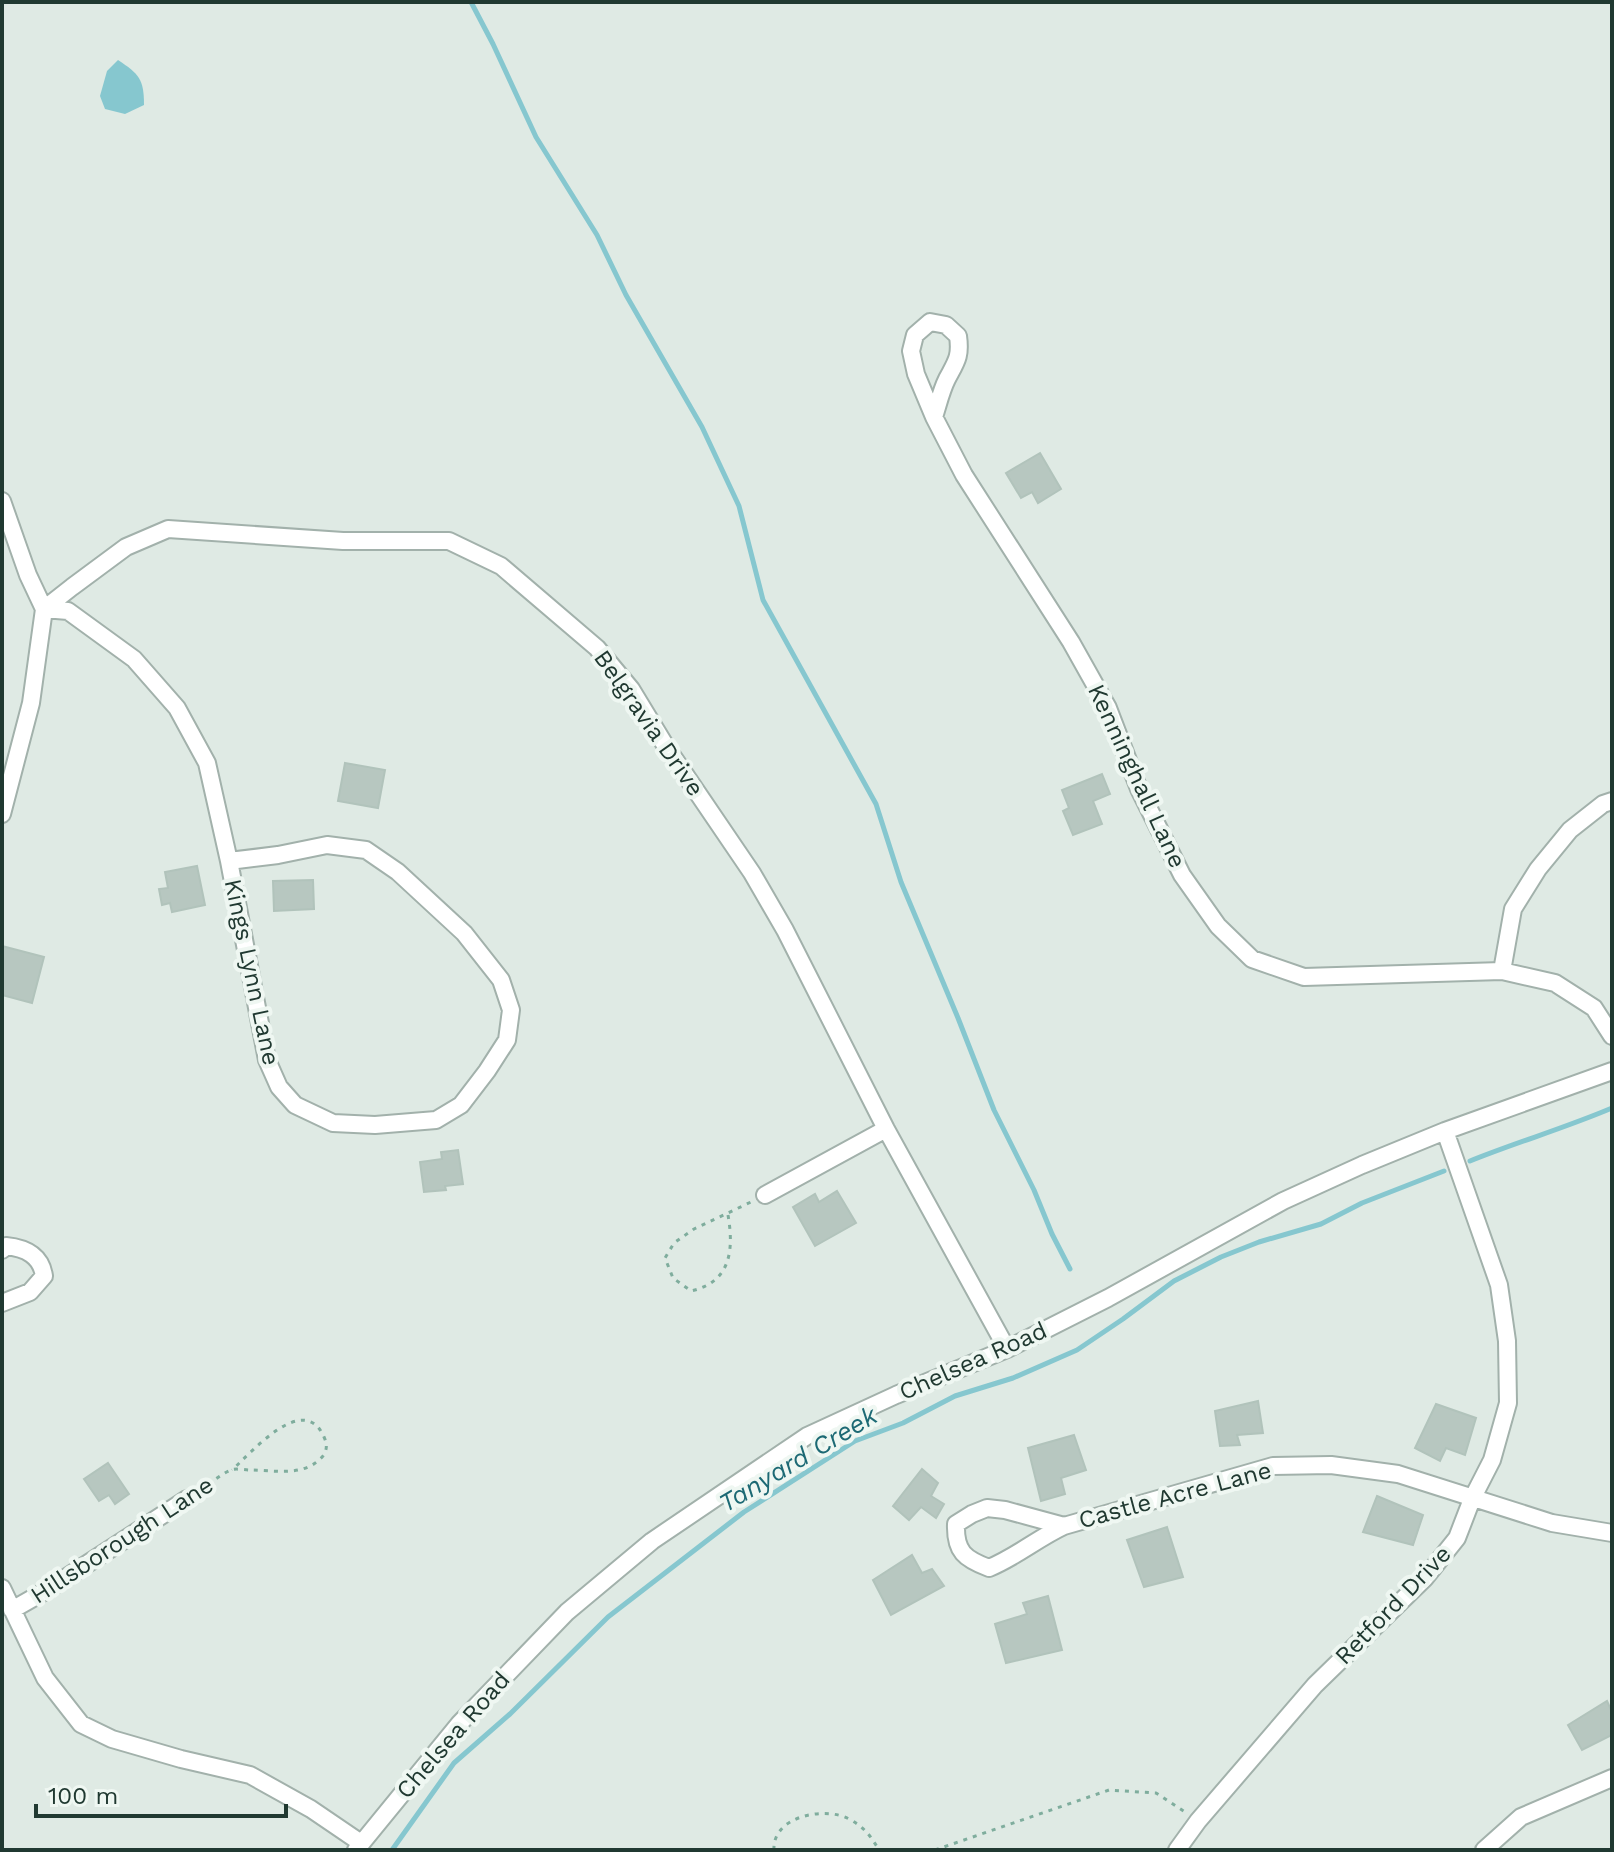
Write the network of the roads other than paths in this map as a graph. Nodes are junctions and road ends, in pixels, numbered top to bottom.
1 (934, 417) junction
2 (2, 501) edge
3 (44, 609) junction
4 (1612, 801) edge
5 (2, 814) edge
6 (229, 861) junction
7 (1502, 971) junction
8 (1612, 1036) edge
9 (1612, 1071) edge
10 (886, 1129) junction
11 (1445, 1131) junction
12 (765, 1195) road end
13 (2, 1250) edge
14 (2, 1303) edge
15 (1007, 1349) junction
16 (187, 1499) road end
17 (1472, 1499) junction
18 (1064, 1526) junction
19 (1612, 1533) edge
20 (2, 1588) edge
21 (12, 1610) junction
22 (1612, 1778) edge
23 (358, 1846) edge
24 (1177, 1850) edge
25 (1484, 1850) edge

1 - 1 street, Kenninghall Lane
1 - 7 street, Kenninghall Lane
2 - 3 street
3 - 5 street
3 - 6 street, Kings Lynn Lane
3 - 10 street, Belgravia Drive
4 - 7 street
6 - 6 street, Kings Lynn Lane
7 - 8 street, Kenninghall Lane
9 - 11 street, Chelsea Road
10 - 12 street
10 - 15 street, Belgravia Drive
11 - 15 street, Chelsea Road
11 - 17 street, Retford Drive
13 - 14 street
15 - 23 street, Chelsea Road
16 - 21 street, Hillsborough Lane
17 - 18 street, Castle Acre Lane
17 - 19 street, Castle Acre Lane
17 - 24 street, Retford Drive
18 - 18 street, Castle Acre Lane
20 - 21 street
21 - 23 street
22 - 25 street

